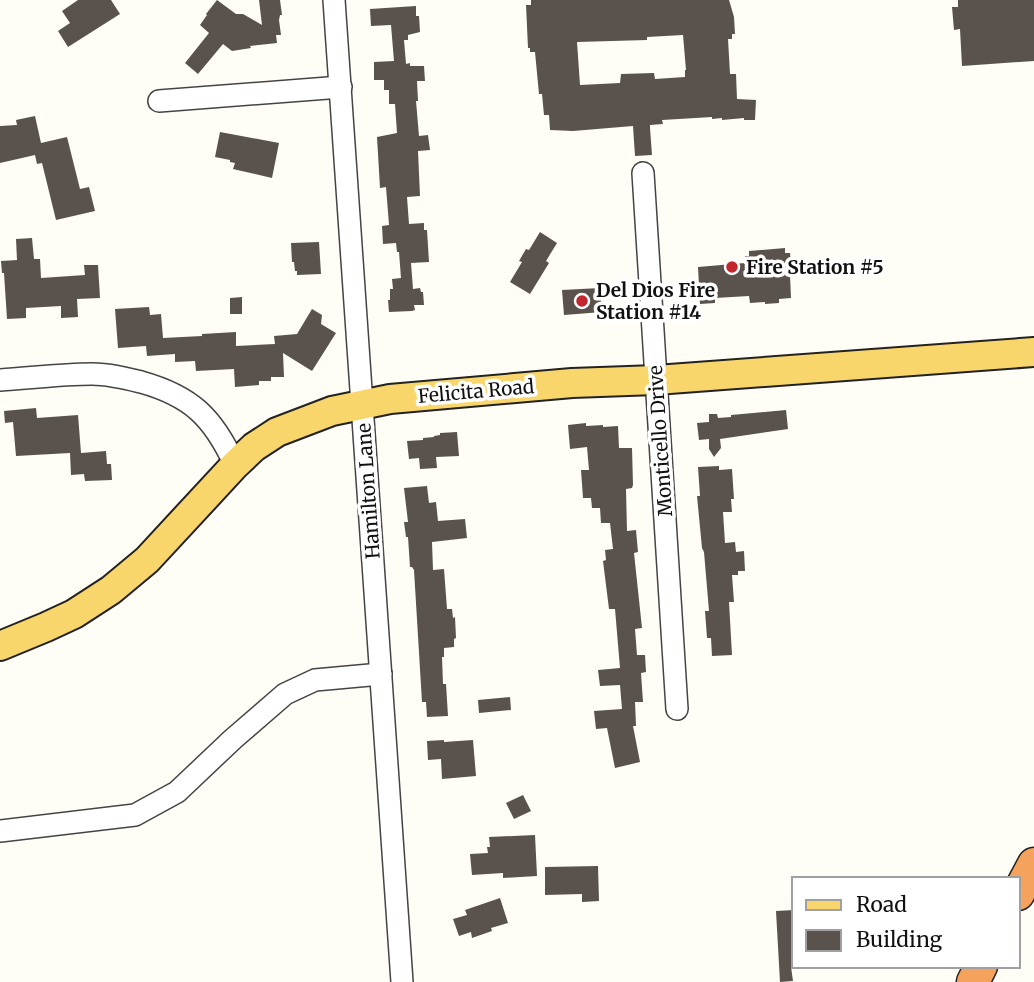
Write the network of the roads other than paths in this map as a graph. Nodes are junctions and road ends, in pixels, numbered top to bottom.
1 (334, 0) edge
2 (341, 87) junction
3 (159, 101) dead end
4 (643, 173) dead end
5 (1034, 352) edge
6 (0, 380) edge
7 (656, 380) junction
8 (362, 404) junction
9 (235, 465) junction
10 (0, 646) edge
11 (380, 674) junction
12 (677, 709) dead end
13 (0, 831) edge
14 (1034, 864) edge
15 (1020, 890) edge
16 (402, 982) edge

1 - 2 street, Hamilton Lane
2 - 3 street
2 - 8 street, Hamilton Lane
4 - 7 street, Monticello Drive
5 - 7 main road, Felicita Road
6 - 9 street
7 - 8 main road, Felicita Road
7 - 12 street, Monticello Drive
8 - 9 main road, Felicita Road
8 - 11 street, Hamilton Lane
9 - 10 main road, Felicita Road
11 - 13 street
11 - 16 street, Hamilton Lane
14 - 15 highway

